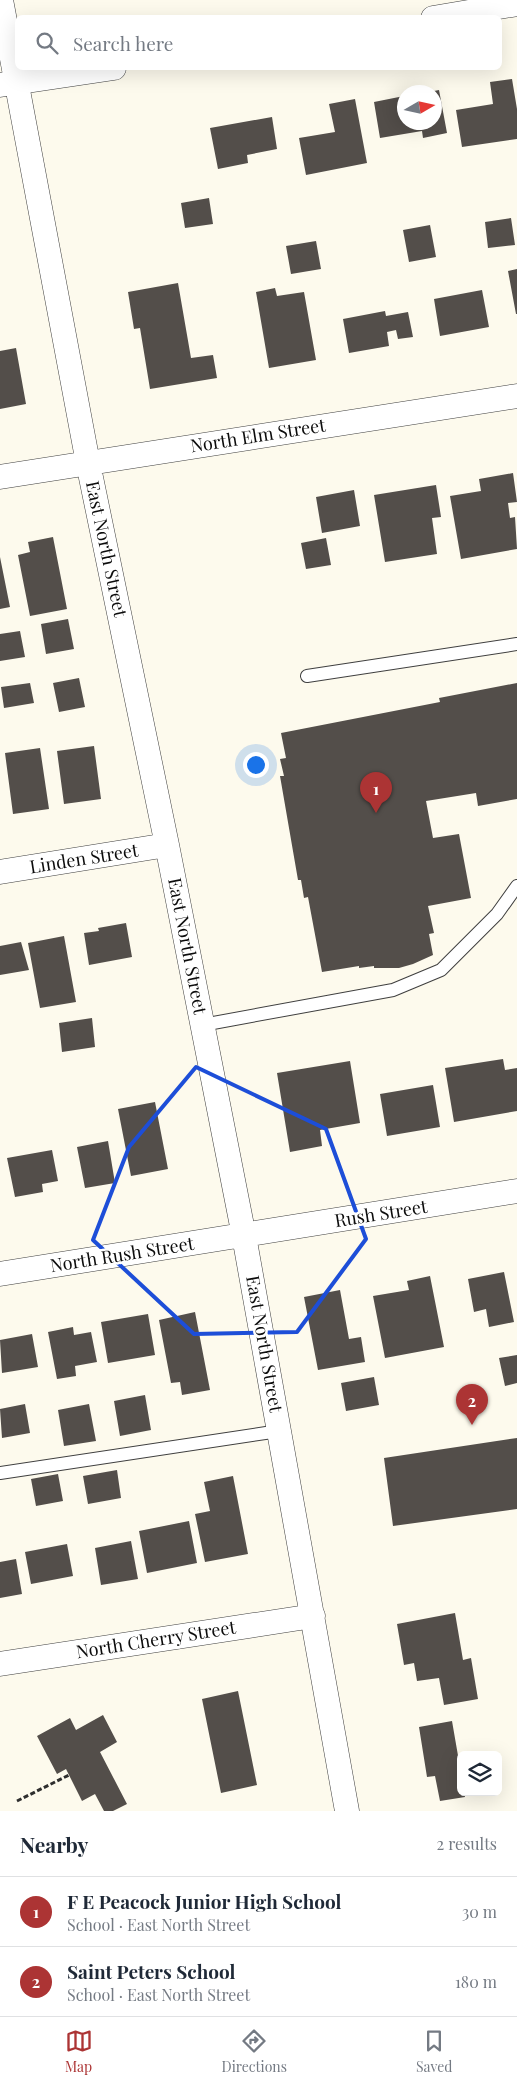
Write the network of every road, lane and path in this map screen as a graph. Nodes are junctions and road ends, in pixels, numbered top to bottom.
1 (1, 0) edge
2 (517, 4) edge
3 (451, 15) edge
4 (101, 70) edge
5 (8, 84) edge
6 (517, 396) edge
7 (88, 463) junction
8 (0, 477) edge
9 (517, 644) edge
10 (307, 676) dead end
11 (168, 845) junction
12 (0, 872) edge
13 (517, 886) edge
14 (202, 1025) junction
15 (517, 1192) edge
16 (244, 1236) junction
17 (0, 1274) edge
18 (279, 1431) junction
19 (0, 1472) edge
20 (312, 1616) junction
21 (0, 1664) edge
22 (69, 1775) dead end
23 (17, 1801) dead end
24 (347, 1811) edge

1 - 5 street, East North Street
2 - 3 street
4 - 5 street
5 - 7 street, East North Street
6 - 7 street, North Elm Street
7 - 8 street, North Elm Street
7 - 11 street, East North Street
9 - 10 lane
11 - 12 street, Linden Street
11 - 14 street, East North Street
13 - 14 lane
14 - 16 street, East North Street
15 - 16 street, Rush Street
16 - 17 street, North Rush Street
16 - 18 street, East North Street
18 - 19 lane
18 - 20 street, East North Street
20 - 21 street, North Cherry Street
20 - 24 street, East North Street
22 - 23 path

